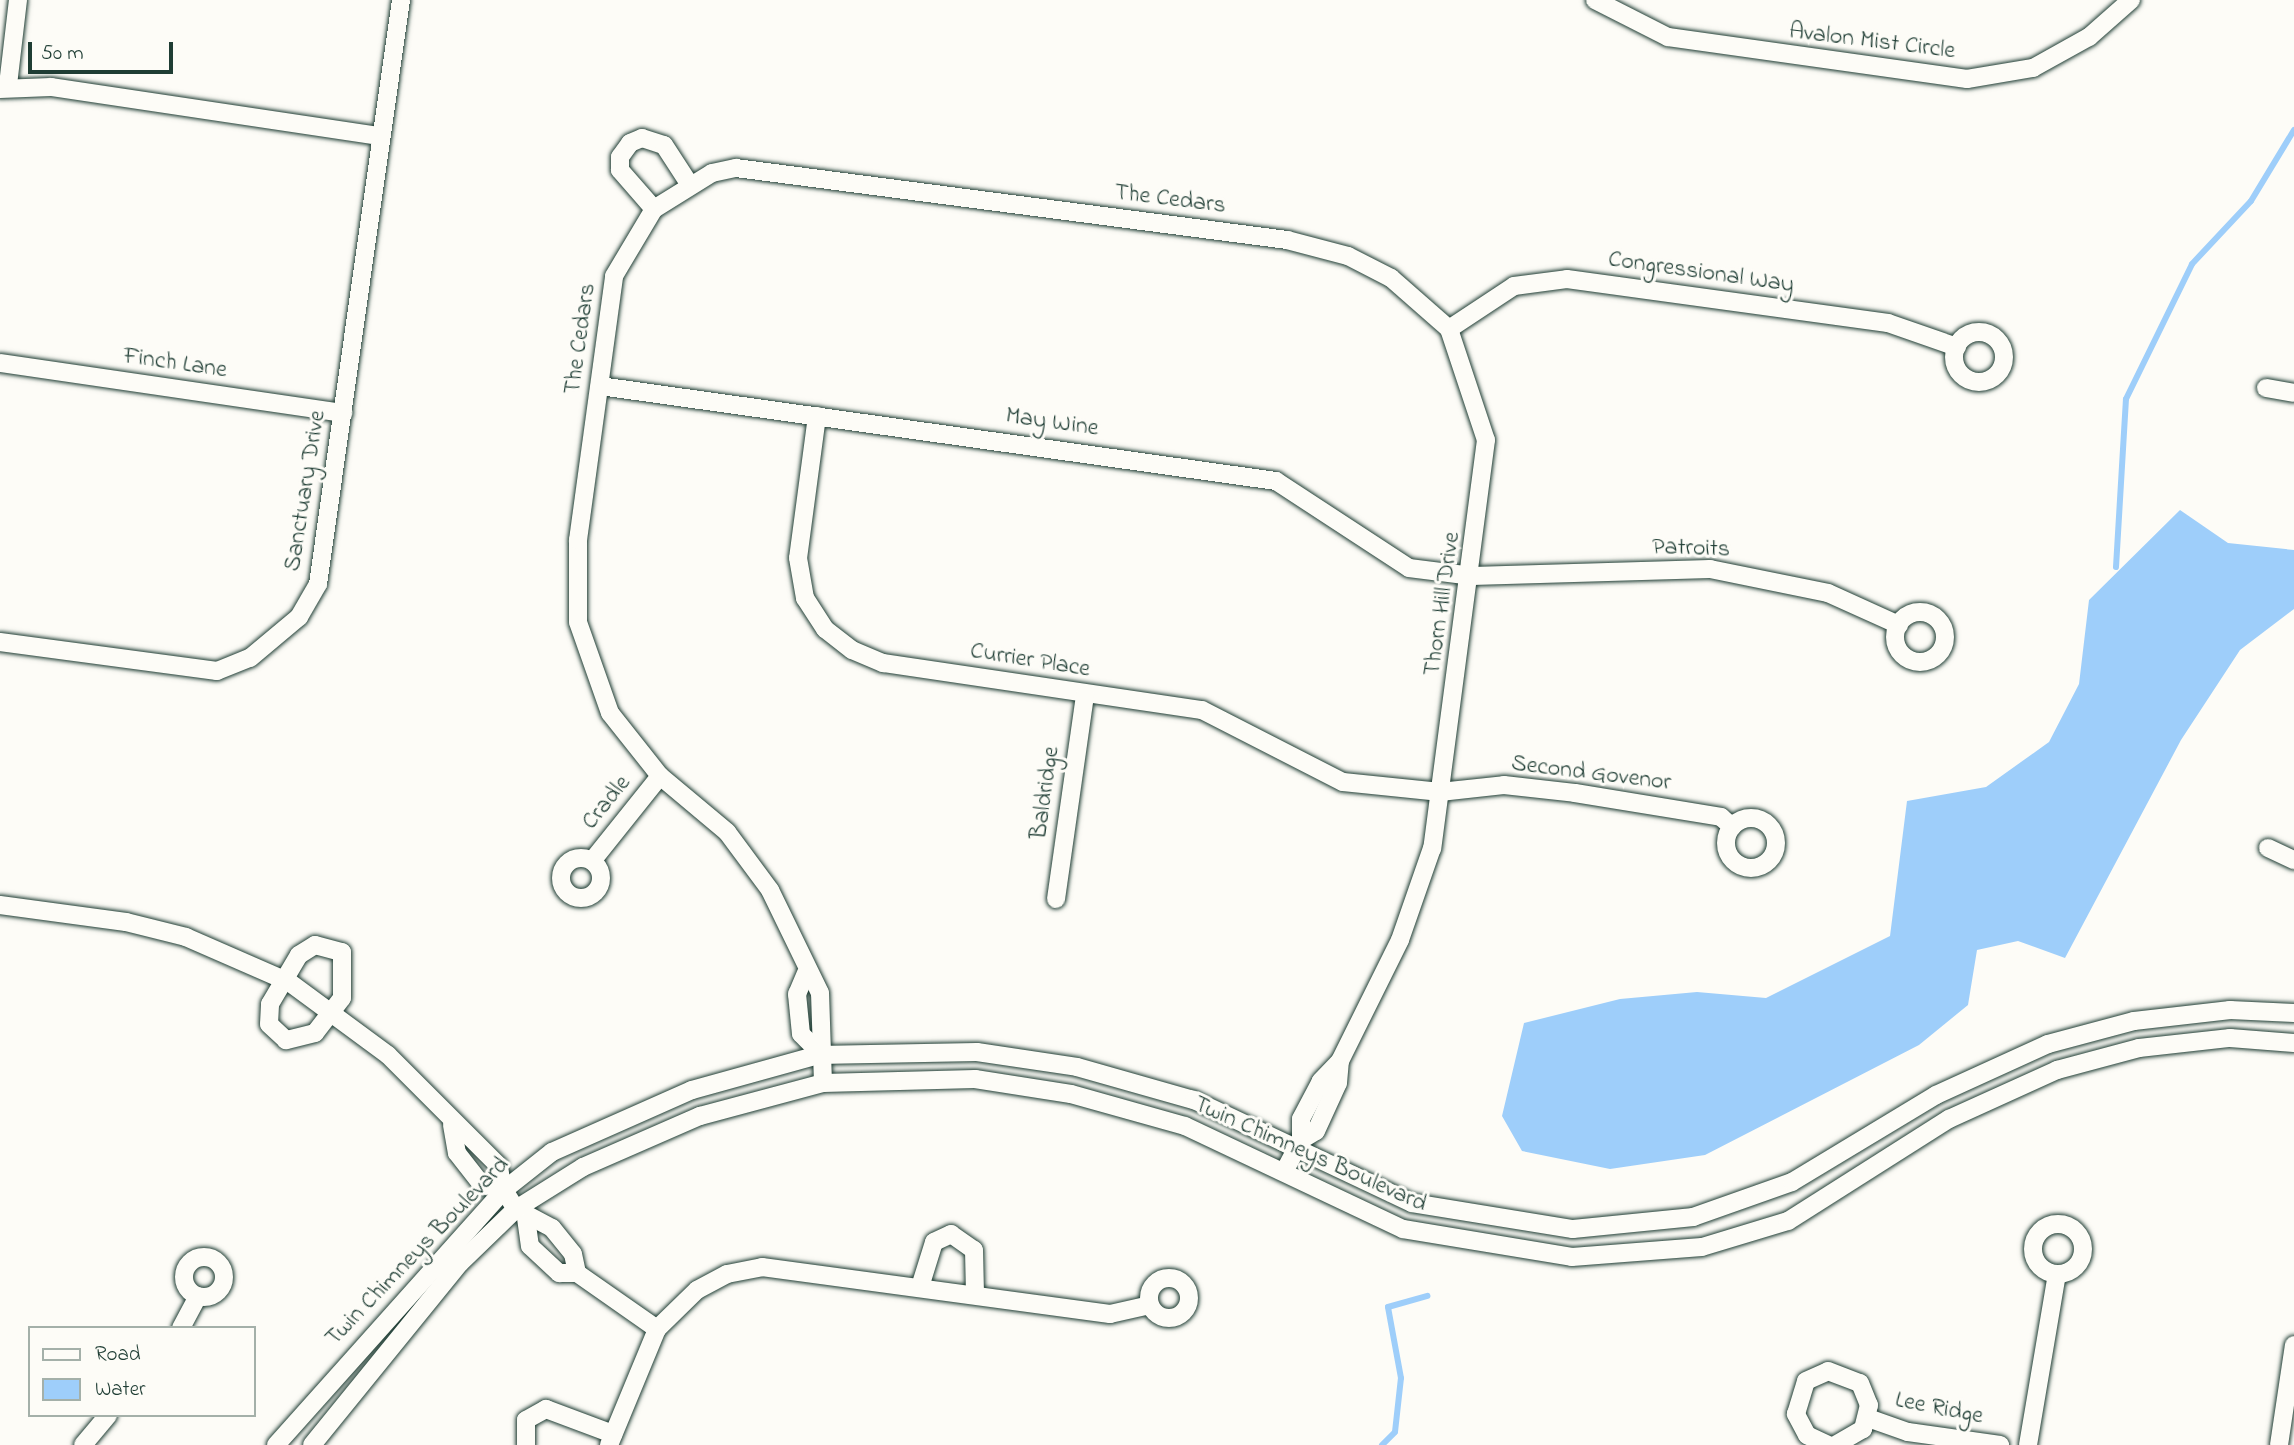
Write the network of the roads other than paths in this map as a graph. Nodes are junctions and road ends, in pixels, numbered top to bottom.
1 (18, 0) edge
2 (401, 0) edge
3 (1595, 0) edge
4 (2131, 0) edge
5 (4, 87) edge
6 (379, 136) junction
7 (690, 185) junction
8 (654, 209) junction
9 (1449, 329) junction
10 (1956, 347) dead end
11 (0, 363) edge
12 (600, 386) junction
13 (2266, 388) dead end
14 (2294, 393) edge
15 (343, 413) junction
16 (817, 416) junction
17 (1472, 576) junction
18 (1899, 625) dead end
19 (0, 642) edge
20 (1085, 695) junction
21 (660, 776) junction
22 (1440, 792) junction
23 (1732, 827) dead end
24 (2268, 848) dead end
25 (2294, 860) edge
26 (592, 861) dead end
27 (1056, 899) dead end
28 (0, 905) edge
29 (285, 980) junction
30 (333, 1011) junction
31 (2294, 1013) edge
32 (2294, 1043) edge
33 (818, 1053) junction
34 (823, 1083) junction
35 (452, 1125) junction
36 (1300, 1142) junction
37 (1286, 1168) junction
38 (503, 1188) junction
39 (521, 1214) junction
40 (577, 1273) junction
41 (2057, 1275) dead end
42 (920, 1287) junction
43 (975, 1295) junction
44 (198, 1296) dead end
45 (1150, 1305) dead end
46 (182, 1326) edge
47 (657, 1329) junction
48 (2294, 1345) edge
49 (106, 1417) edge
50 (1868, 1418) junction
51 (611, 1439) edge
52 (83, 1445) edge
53 (276, 1445) edge
54 (312, 1445) edge
55 (527, 1445) edge
56 (1828, 1445) edge
57 (1835, 1445) edge
58 (2000, 1445) edge
59 (2028, 1445) edge
60 (2279, 1445) edge

1 - 5 street
2 - 6 street, Sanctuary Drive
3 - 4 street, Avalon Mist Circle
5 - 6 street
6 - 15 street, Sanctuary Drive
7 - 8 street, The Cedars
7 - 8 street
7 - 9 street, The Cedars
8 - 12 street, The Cedars
9 - 10 street, Congressional Way
9 - 17 street, Thorn Hill Drive
11 - 15 street, Finch Lane
12 - 16 street, May Wine
12 - 21 street, The Cedars
13 - 14 street
15 - 19 street, Sanctuary Drive
16 - 17 street, May Wine
16 - 20 street, Currier Place
17 - 18 street, Patroits
17 - 22 street, Thorn Hill Drive
20 - 22 street, Currier Place
20 - 27 street, Baldridge
21 - 26 street, Cradle
21 - 33 street, The Cedars
22 - 23 street, Second Govenor
22 - 36 street, Thorn Hill Drive
24 - 25 street
28 - 29 street
29 - 30 street
29 - 30 street
29 - 30 street
30 - 35 street
31 - 36 street, Twin Chimneys Boulevard
32 - 37 street, Twin Chimneys Boulevard
33 - 34 street, The Cedars
33 - 36 street, Twin Chimneys Boulevard
33 - 38 street, Twin Chimneys Boulevard
34 - 37 street, Twin Chimneys Boulevard
34 - 39 street, Twin Chimneys Boulevard
35 - 38 street
35 - 38 street
36 - 37 street, Thorn Hill Drive
38 - 39 street
38 - 53 street, Twin Chimneys Boulevard
39 - 40 street
39 - 40 street
39 - 54 street, Twin Chimneys Boulevard
40 - 47 street
41 - 59 street
42 - 43 street
42 - 43 street
42 - 47 street
43 - 45 street
44 - 46 street
47 - 51 street
48 - 60 street
49 - 52 street
50 - 56 street, Lee Ridge
50 - 57 street, Lee Ridge
50 - 58 street, Lee Ridge
51 - 55 street

